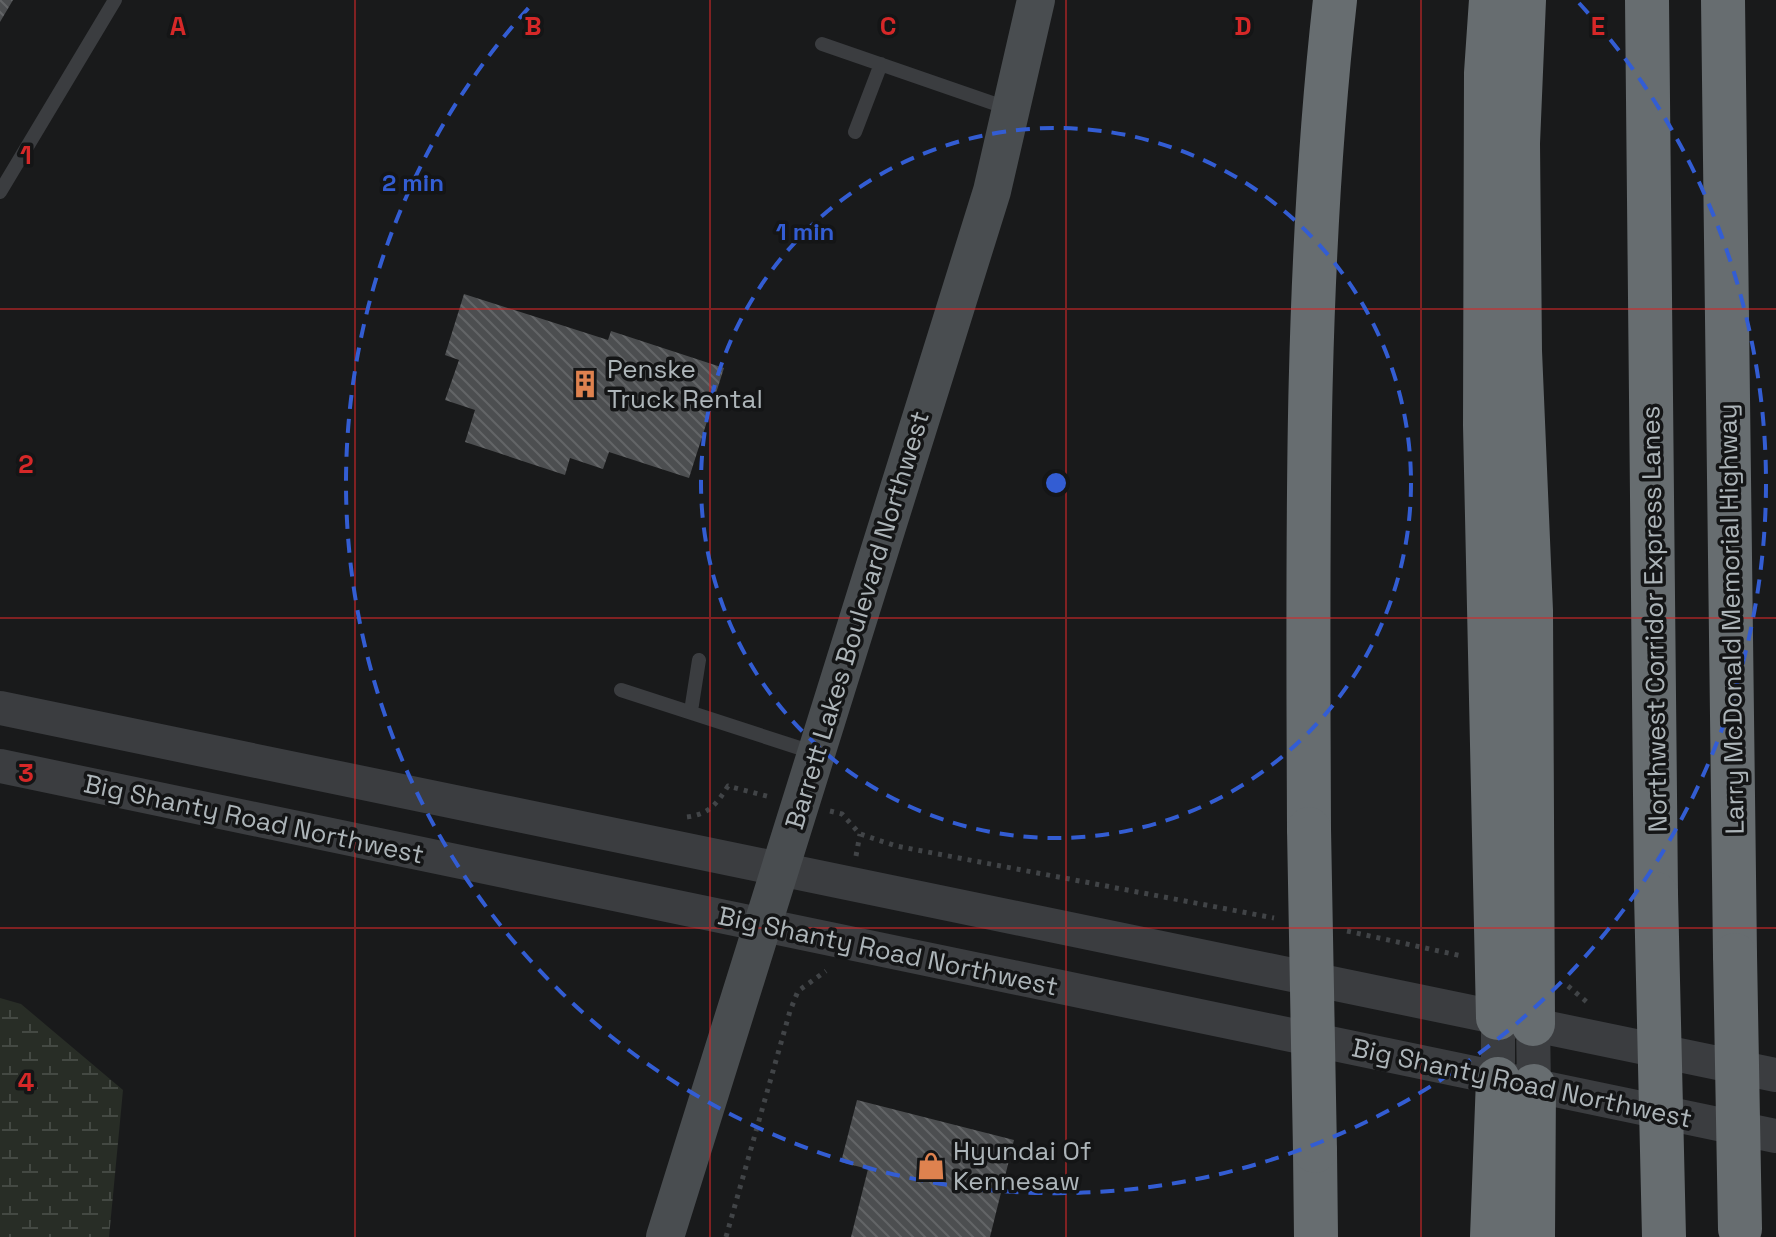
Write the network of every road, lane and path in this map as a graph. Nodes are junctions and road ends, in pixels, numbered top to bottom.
1 (115, 0) edge
2 (1036, 0) edge
3 (1335, 0) edge
4 (1491, 0) edge
5 (1524, 0) edge
6 (1647, 0) edge
7 (1723, 0) edge
8 (822, 44) dead end
9 (881, 64) junction
10 (1011, 109) junction
11 (855, 132) dead end
12 (0, 192) edge
13 (699, 660) dead end
14 (621, 690) dead end
15 (0, 708) edge
16 (691, 711) junction
17 (815, 753) junction
18 (0, 766) edge
19 (779, 868) junction
20 (761, 924) junction
21 (833, 968) dead end
22 (1515, 1021) junction
23 (1776, 1075) edge
24 (1516, 1082) junction
25 (1776, 1136) edge
26 (1740, 1233) edge
27 (665, 1237) edge
28 (726, 1237) edge
29 (1316, 1237) edge
30 (1492, 1237) edge
31 (1533, 1237) edge
32 (1664, 1237) edge

1 - 12 lane
2 - 10 main road, Barrett Lakes Boulevard Northwest
3 - 29 highway, bridge
4 - 22 highway
5 - 22 highway
6 - 32 highway, Northwest Corridor Express Lanes, bridge
7 - 26 highway, Larry McDonald Memorial Highway, bridge
8 - 9 lane
9 - 10 lane
9 - 11 lane
10 - 17 main road, Barrett Lakes Boulevard Northwest
13 - 16 lane
14 - 16 lane
15 - 19 street
16 - 17 lane
17 - 19 main road, Barrett Lakes Boulevard Northwest
18 - 20 street, Big Shanty Road Northwest
19 - 20 main road, Barrett Lakes Boulevard Northwest
19 - 22 street
20 - 24 street, Big Shanty Road Northwest
20 - 27 main road, Barrett Lakes Boulevard Northwest
21 - 28 path
22 - 23 street
22 - 24 street
24 - 25 street, Big Shanty Road Northwest
24 - 30 highway
24 - 31 highway

